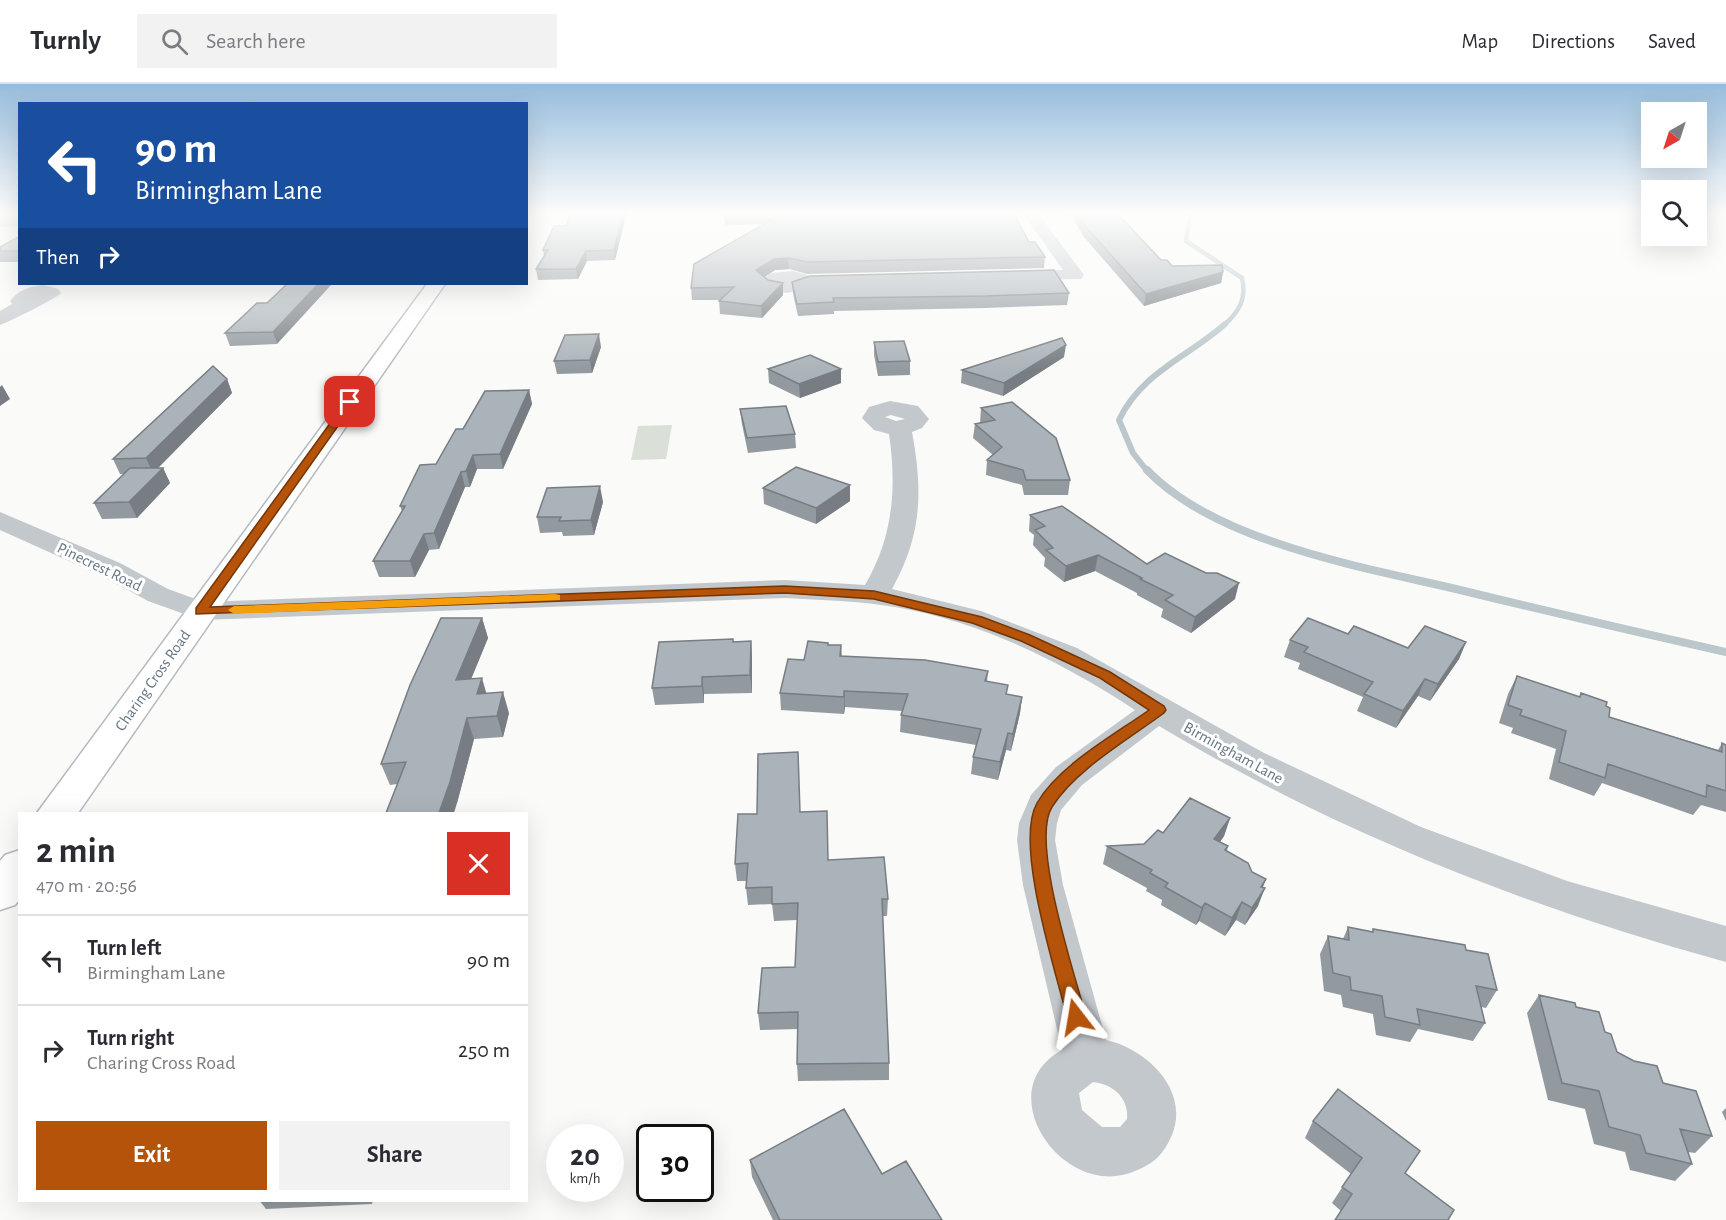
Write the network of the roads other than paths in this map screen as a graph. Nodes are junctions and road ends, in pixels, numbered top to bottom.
1 (1068, 265) edge
2 (994, 276) edge
3 (435, 285) edge
4 (23, 305) dead end
5 (0, 319) edge
6 (900, 428) dead end
7 (0, 519) edge
8 (874, 595) junction
9 (201, 611) junction
10 (1159, 710) junction
11 (58, 812) edge
12 (18, 869) edge
13 (0, 893) edge
14 (1726, 944) edge
15 (1088, 1060) dead end

1 - 2 street
3 - 9 main road, Charing Cross Road
4 - 5 street
6 - 8 street
7 - 9 street, Pinecrest Road
8 - 9 street, Birmingham Lane
8 - 10 street, Birmingham Lane
9 - 11 main road, Charing Cross Road
10 - 14 street, Birmingham Lane
10 - 15 street
12 - 13 main road

